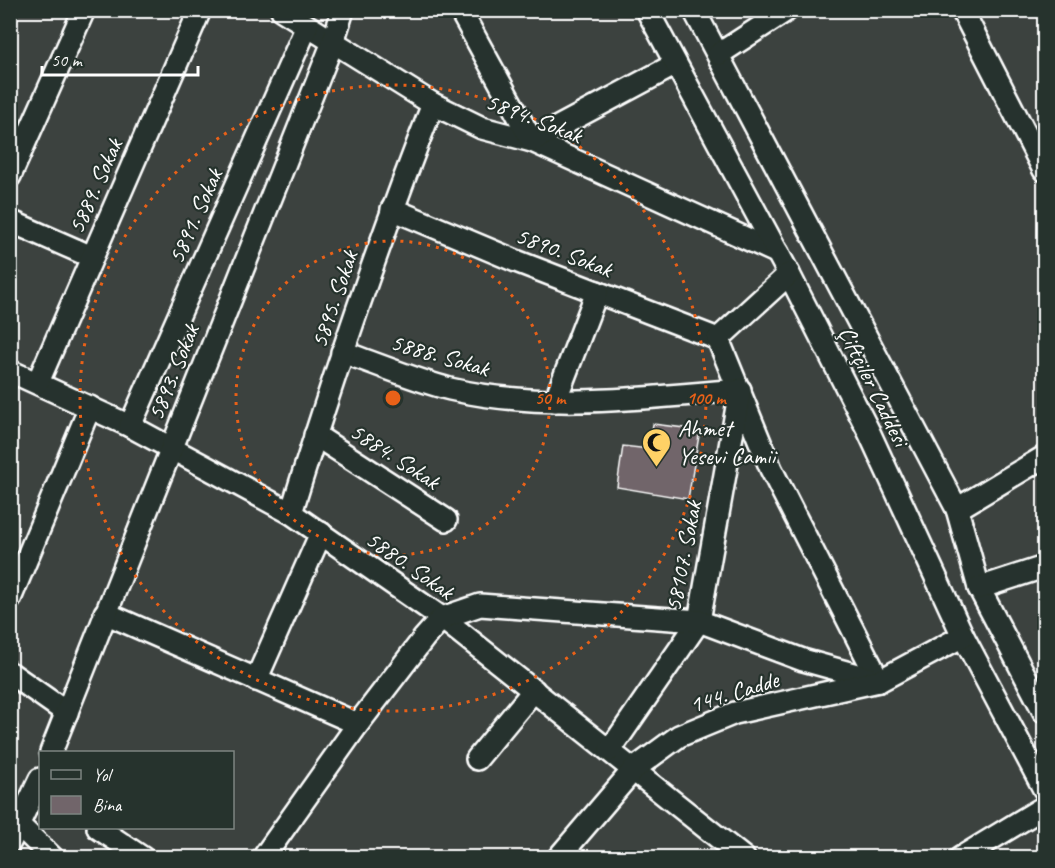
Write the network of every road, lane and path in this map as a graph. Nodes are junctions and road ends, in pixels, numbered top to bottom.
1 (84, 10) edge
2 (200, 10) edge
3 (282, 10) edge
4 (343, 10) edge
5 (460, 10) edge
6 (647, 10) edge
7 (694, 10) edge
8 (788, 10) edge
9 (962, 10) edge
10 (307, 26) junction
11 (333, 42) junction
12 (718, 54) junction
13 (674, 64) junction
14 (433, 104) junction
15 (532, 141) junction
16 (1044, 170) edge
17 (10, 176) edge
18 (392, 209) junction
19 (10, 221) edge
20 (778, 253) junction
21 (92, 257) junction
22 (789, 274) junction
23 (597, 292) junction
24 (718, 339) junction
25 (342, 352) junction
26 (10, 371) edge
27 (38, 382) junction
28 (740, 390) junction
29 (555, 401) junction
30 (90, 407) junction
31 (130, 426) junction
32 (315, 435) junction
33 (170, 449) junction
34 (1044, 457) edge
35 (957, 509) junction
36 (291, 513) junction
37 (446, 520) dead end
38 (321, 533) junction
39 (1044, 567) edge
40 (979, 588) junction
41 (10, 599) edge
42 (105, 613) junction
43 (442, 618) junction
44 (699, 621) junction
45 (963, 636) junction
46 (10, 673) edge
47 (256, 680) junction
48 (879, 681) junction
49 (534, 690) junction
50 (1044, 712) edge
51 (67, 713) junction
52 (358, 724) junction
53 (610, 750) junction
54 (52, 751) edge
55 (477, 759) dead end
56 (634, 769) junction
57 (39, 785) edge
58 (1044, 789) edge
59 (1044, 807) edge
60 (100, 829) edge
61 (13, 837) edge
62 (21, 858) edge
63 (53, 858) edge
64 (143, 858) edge
65 (263, 858) edge
66 (558, 858) edge
67 (744, 858) edge
68 (960, 858) edge

1 - 17 street
2 - 21 street, 5889. Sokak
3 - 10 street, 5894. Sokak
4 - 11 street, 5893. Sokak
5 - 15 street
6 - 13 street, Çiftçiler Caddesi
7 - 12 street, Çiftçiler Caddesi
8 - 12 street
9 - 16 street
10 - 11 street, 5894. Sokak
10 - 31 street, 5891. Sokak
11 - 14 street, 5894. Sokak
11 - 33 street, 5893. Sokak
12 - 35 street, Çiftçiler Caddesi
13 - 15 street
13 - 20 street, Çiftçiler Caddesi
14 - 15 street, 5894. Sokak
14 - 18 street, 5895. Sokak
15 - 20 street, 5894. Sokak
18 - 23 street, 5890. Sokak
18 - 25 street, 5895. Sokak
19 - 21 street
20 - 22 street, Çiftçiler Caddesi
21 - 27 street, 5889. Sokak
22 - 24 street
22 - 45 street, Çiftçiler Caddesi
23 - 24 street, 5890. Sokak
23 - 29 street
24 - 28 street
25 - 29 street, 5888. Sokak
25 - 32 street, 5895. Sokak
26 - 27 street, 5880. Sokak
27 - 30 street, 5880. Sokak
28 - 29 street, 5888. Sokak
28 - 44 street, 58107. Sokak
28 - 48 street
30 - 31 street, 5880. Sokak
30 - 41 street
31 - 33 street, 5880. Sokak
32 - 36 street, 5895. Sokak
32 - 37 street, 5884. Sokak
33 - 36 street, 5880. Sokak
33 - 42 street, 5893. Sokak
34 - 35 street
35 - 40 street, Çiftçiler Caddesi
36 - 38 street, 5880. Sokak
38 - 43 street, 5880. Sokak
38 - 47 street
39 - 40 street
40 - 50 street, Çiftçiler Caddesi
42 - 47 street
42 - 51 street, 5893. Sokak
43 - 44 street
43 - 49 street, 5880. Sokak
43 - 52 street
44 - 48 street
44 - 53 street, 58107. Sokak
45 - 48 street, 144. Cadde
45 - 58 street, Çiftçiler Caddesi
46 - 51 street
47 - 52 street
48 - 56 street, 144. Cadde
49 - 53 street, 5880. Sokak
49 - 55 street
51 - 54 street, 5893. Sokak
52 - 65 street
53 - 56 street, 5880. Sokak
56 - 66 street, 144. Cadde
56 - 67 street, 5880. Sokak
57 - 61 street
59 - 68 street
60 - 64 street
61 - 62 street
61 - 63 street

